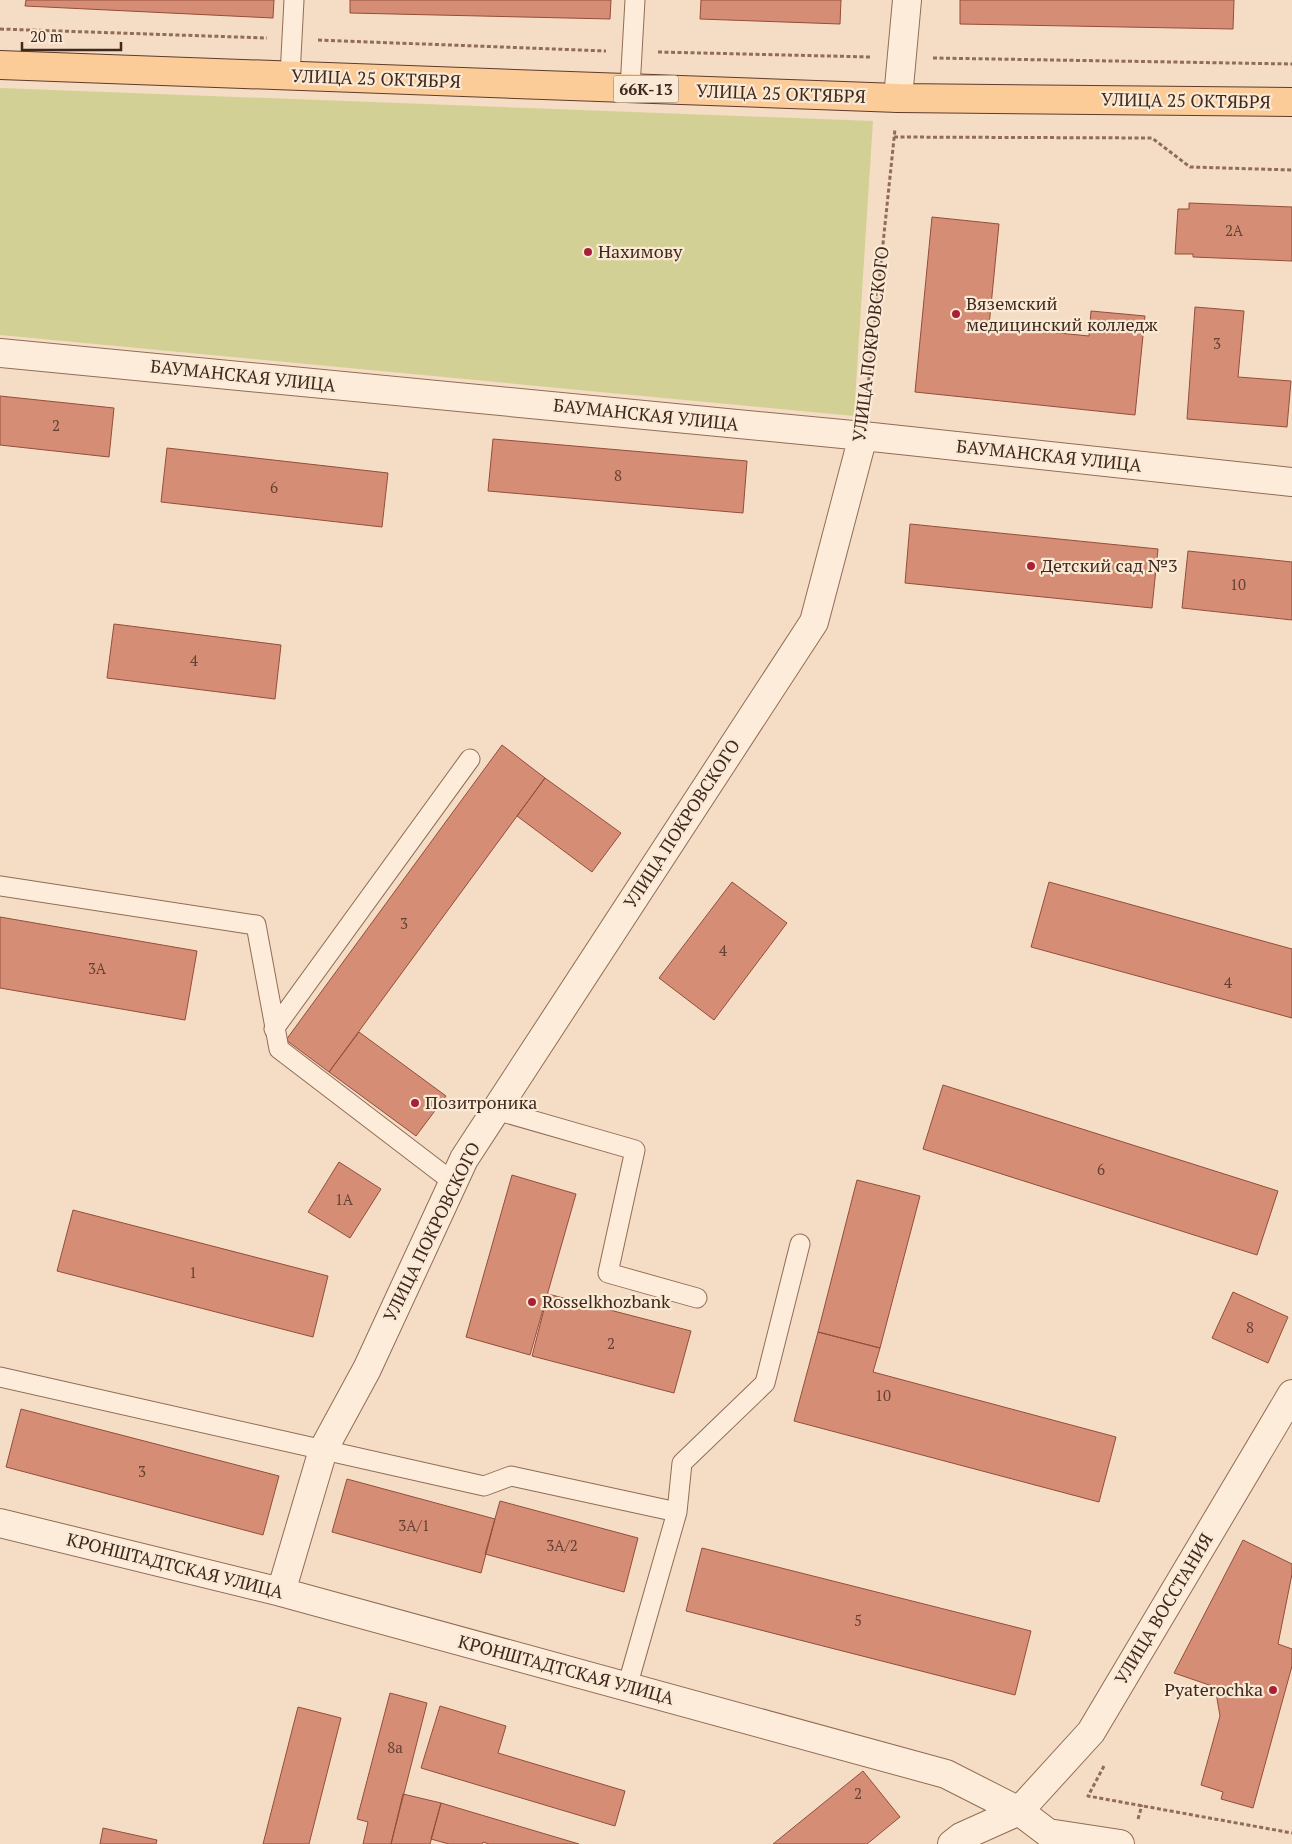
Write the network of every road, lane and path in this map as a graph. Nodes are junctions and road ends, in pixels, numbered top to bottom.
1 (294, 0) edge
2 (635, 0) edge
3 (907, 0) edge
4 (0, 65) edge
5 (290, 76) junction
6 (630, 88) junction
7 (898, 98) junction
8 (1292, 102) edge
9 (894, 137) junction
10 (1292, 170) edge
11 (0, 353) edge
12 (863, 436) junction
13 (1292, 482) edge
14 (470, 759) dead end
15 (0, 886) edge
16 (274, 1029) junction
17 (496, 1110) junction
18 (453, 1182) junction
19 (800, 1244) dead end
20 (697, 1298) dead end
21 (0, 1377) edge
22 (1292, 1394) edge
23 (323, 1450) junction
24 (677, 1512) junction
25 (0, 1523) edge
26 (281, 1592) junction
27 (627, 1686) junction
28 (1088, 1796) dead end
29 (1018, 1811) junction
30 (1292, 1833) edge
31 (952, 1844) edge
32 (1120, 1844) edge

1 - 5 lane
2 - 6 lane
3 - 7 street
4 - 5 main road, УЛИЦА 25 ОКТЯБРЯ / 66К-13
5 - 6 main road, УЛИЦА 25 ОКТЯБРЯ / 66К-13
6 - 7 main road, УЛИЦА 25 ОКТЯБРЯ / 66К-13
7 - 8 main road, УЛИЦА 25 ОКТЯБРЯ / 66К-13
7 - 9 path, УЛИЦА ПОКРОВСКОГО
9 - 10 path
9 - 12 path, УЛИЦА ПОКРОВСКОГО
11 - 12 street, БАУМАНСКАЯ УЛИЦА
12 - 13 street, БАУМАНСКАЯ УЛИЦА
12 - 17 street, УЛИЦА ПОКРОВСКОГО
14 - 16 lane
15 - 16 lane
16 - 18 lane
17 - 18 street, УЛИЦА ПОКРОВСКОГО
17 - 20 lane
18 - 23 street, УЛИЦА ПОКРОВСКОГО
19 - 24 lane
21 - 23 lane
22 - 29 street, УЛИЦА ВОССТАНИЯ
23 - 24 lane
23 - 26 street, УЛИЦА ПОКРОВСКОГО
24 - 27 lane
25 - 26 street, КРОНШТАДТСКАЯ УЛИЦА
26 - 27 street, КРОНШТАДТСКАЯ УЛИЦА
27 - 29 street, КРОНШТАДТСКАЯ УЛИЦА
28 - 30 path
29 - 31 street
29 - 32 street, КРОНШТАДТСКАЯ УЛИЦА

